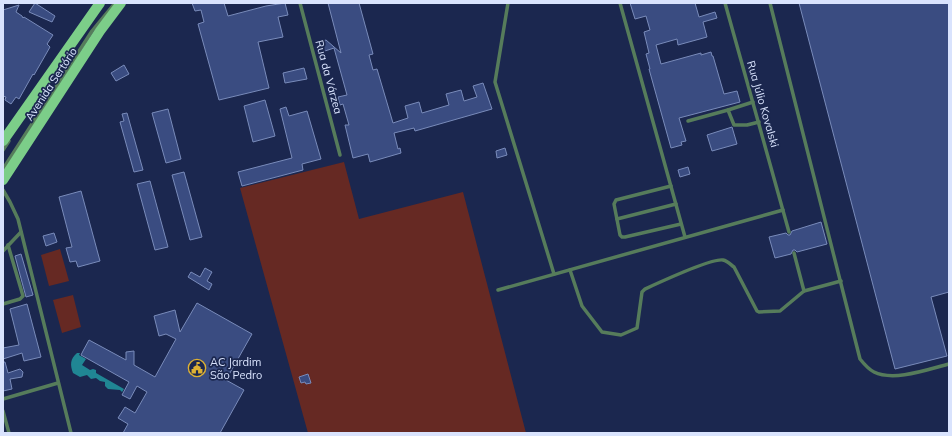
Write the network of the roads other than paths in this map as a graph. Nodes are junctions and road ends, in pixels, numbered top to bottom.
1 (100, 3) edge
2 (106, 3) edge
3 (115, 3) edge
4 (121, 3) edge
5 (300, 3) edge
6 (508, 3) edge
7 (620, 3) edge
8 (725, 3) edge
9 (770, 3) edge
10 (753, 102) junction
11 (728, 110) junction
12 (688, 121) dead end
13 (758, 122) junction
14 (4, 143) edge
15 (3, 150) edge
16 (340, 155) dead end
17 (3, 169) edge
18 (3, 180) edge
19 (671, 186) junction
20 (3, 190) edge
21 (6, 195) junction
22 (3, 200) edge
23 (676, 204) junction
24 (783, 210) junction
25 (617, 219) junction
26 (681, 224) junction
27 (21, 232) junction
28 (789, 232) dead end
29 (685, 237) junction
30 (8, 245) junction
31 (3, 251) edge
32 (794, 253) dead end
33 (570, 270) junction
34 (554, 274) junction
35 (841, 281) junction
36 (498, 290) dead end
37 (804, 291) junction
38 (3, 304) edge
39 (949, 364) edge
40 (58, 383) junction
41 (3, 399) edge
42 (3, 411) edge
43 (9, 433) edge
44 (71, 433) edge

1 - 14 main road, Avenida Sertório
2 - 14 lane
3 - 17 lane
4 - 18 main road, Avenida Sertório
5 - 16 lane, Rua da Várzea
6 - 34 lane
7 - 19 lane
8 - 10 lane, Rua Júlio Kovalski
9 - 35 lane
10 - 11 lane
10 - 13 lane, Rua Júlio Kovalski
11 - 12 lane
11 - 13 lane
13 - 24 lane, Rua Júlio Kovalski
14 - 15 lane
19 - 23 lane
19 - 25 lane
20 - 21 lane
21 - 22 lane
21 - 27 lane
23 - 25 lane
23 - 26 lane
24 - 28 lane, Rua Júlio Kovalski
24 - 29 lane
25 - 26 lane
26 - 29 lane
27 - 30 lane
27 - 40 lane
29 - 33 lane
30 - 31 lane
30 - 38 lane
32 - 37 lane
33 - 34 lane
33 - 37 lane
34 - 36 lane
35 - 37 lane
35 - 39 lane
40 - 41 lane
40 - 44 lane
42 - 43 lane

